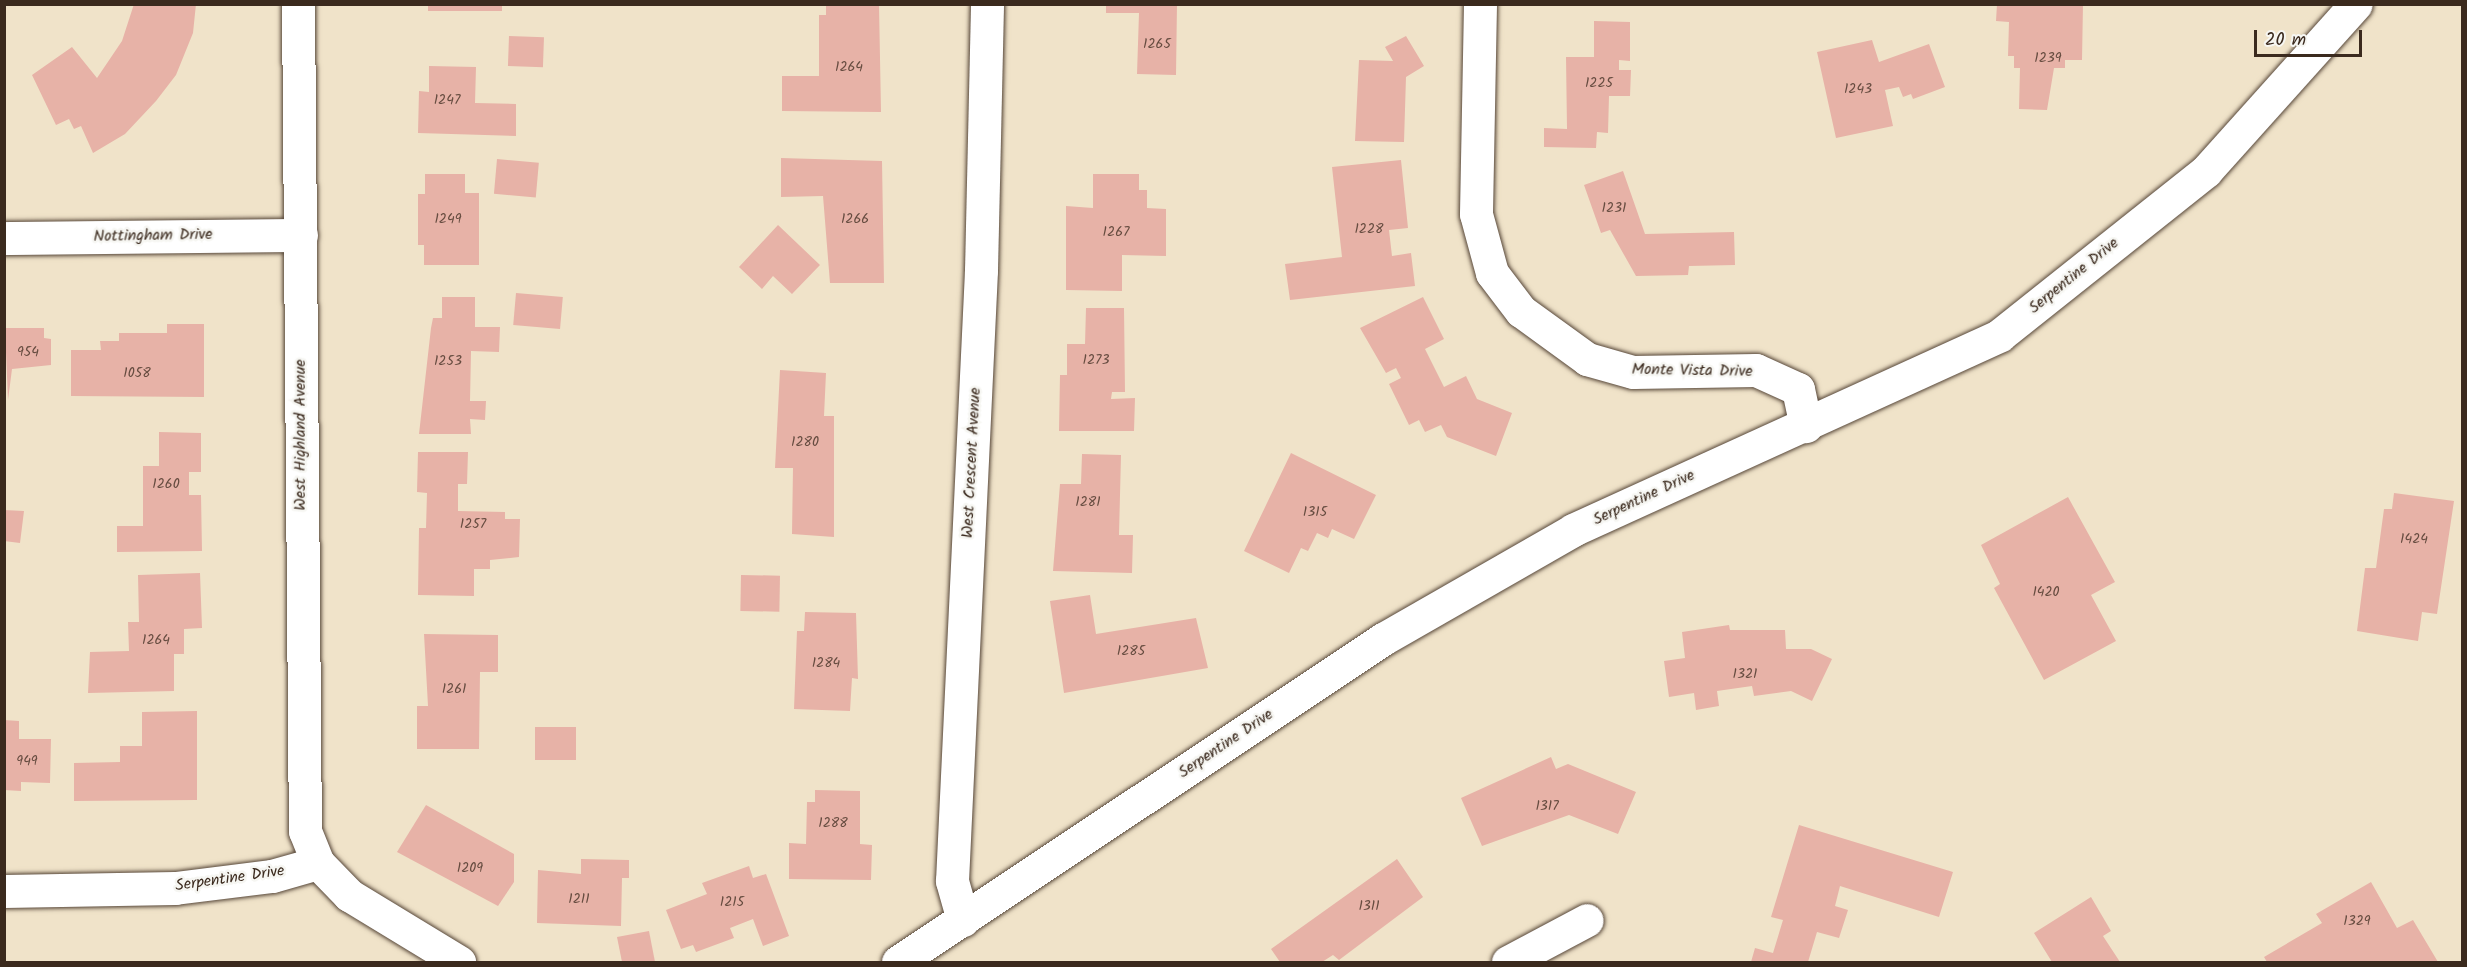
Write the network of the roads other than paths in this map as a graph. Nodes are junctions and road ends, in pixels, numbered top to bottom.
1 (298, 4) edge
2 (987, 4) edge
3 (1480, 4) edge
4 (2356, 4) edge
5 (301, 235) junction
6 (4, 238) edge
7 (1806, 426) junction
8 (318, 863) junction
9 (4, 891) edge
10 (963, 920) junction
11 (1587, 920) dead end
12 (459, 963) edge
13 (898, 963) edge
14 (1508, 963) edge

1 - 5 street, West Highland Avenue
2 - 10 street, West Crescent Avenue
3 - 7 street, Monte Vista Drive
4 - 7 street, Serpentine Drive
5 - 6 street, Nottingham Drive
5 - 8 street, West Highland Avenue
7 - 10 street, Serpentine Drive
8 - 9 street, Serpentine Drive
8 - 12 street
10 - 13 street, Serpentine Drive
11 - 14 street

